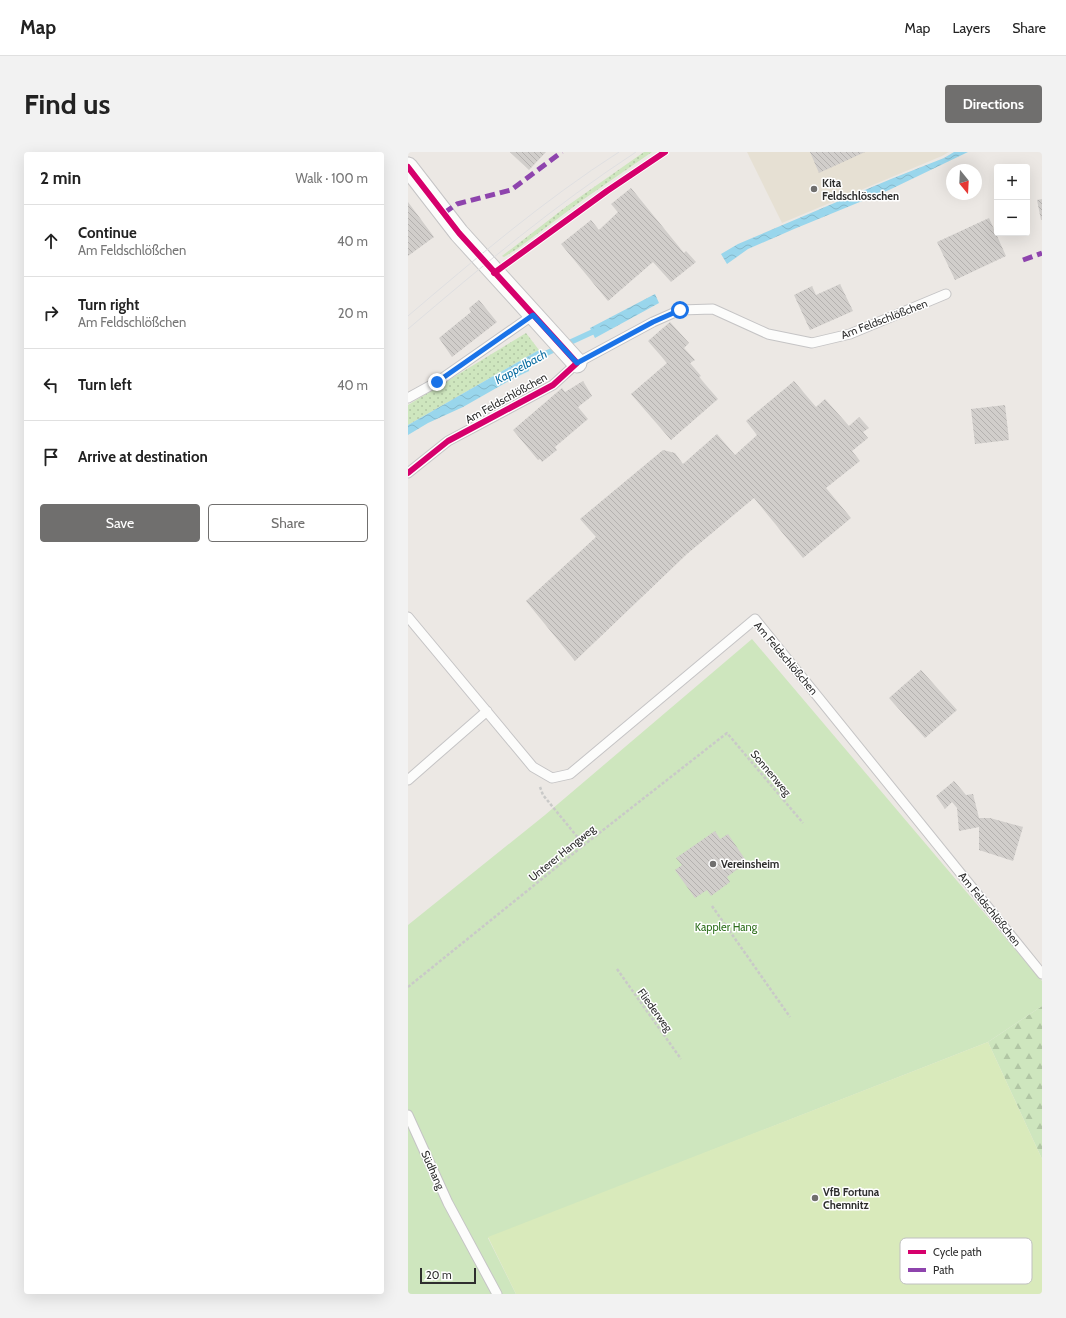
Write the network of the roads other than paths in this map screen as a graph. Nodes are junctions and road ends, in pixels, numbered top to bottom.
1 (408, 167) edge
2 (946, 294) dead end
3 (533, 315) junction
4 (577, 363) junction
5 (408, 398) edge
6 (408, 473) edge
7 (408, 617) edge
8 (486, 711) junction
9 (408, 780) edge
10 (1042, 974) edge
11 (408, 1115) edge
12 (497, 1294) edge

1 - 3 street
2 - 4 lane, Am Feldschlößchen
3 - 4 street
3 - 5 lane
4 - 6 lane, Am Feldschlößchen
7 - 8 lane, Am Feldschlößchen
8 - 9 lane
8 - 10 lane, Am Feldschlößchen
11 - 12 lane, Südhang

